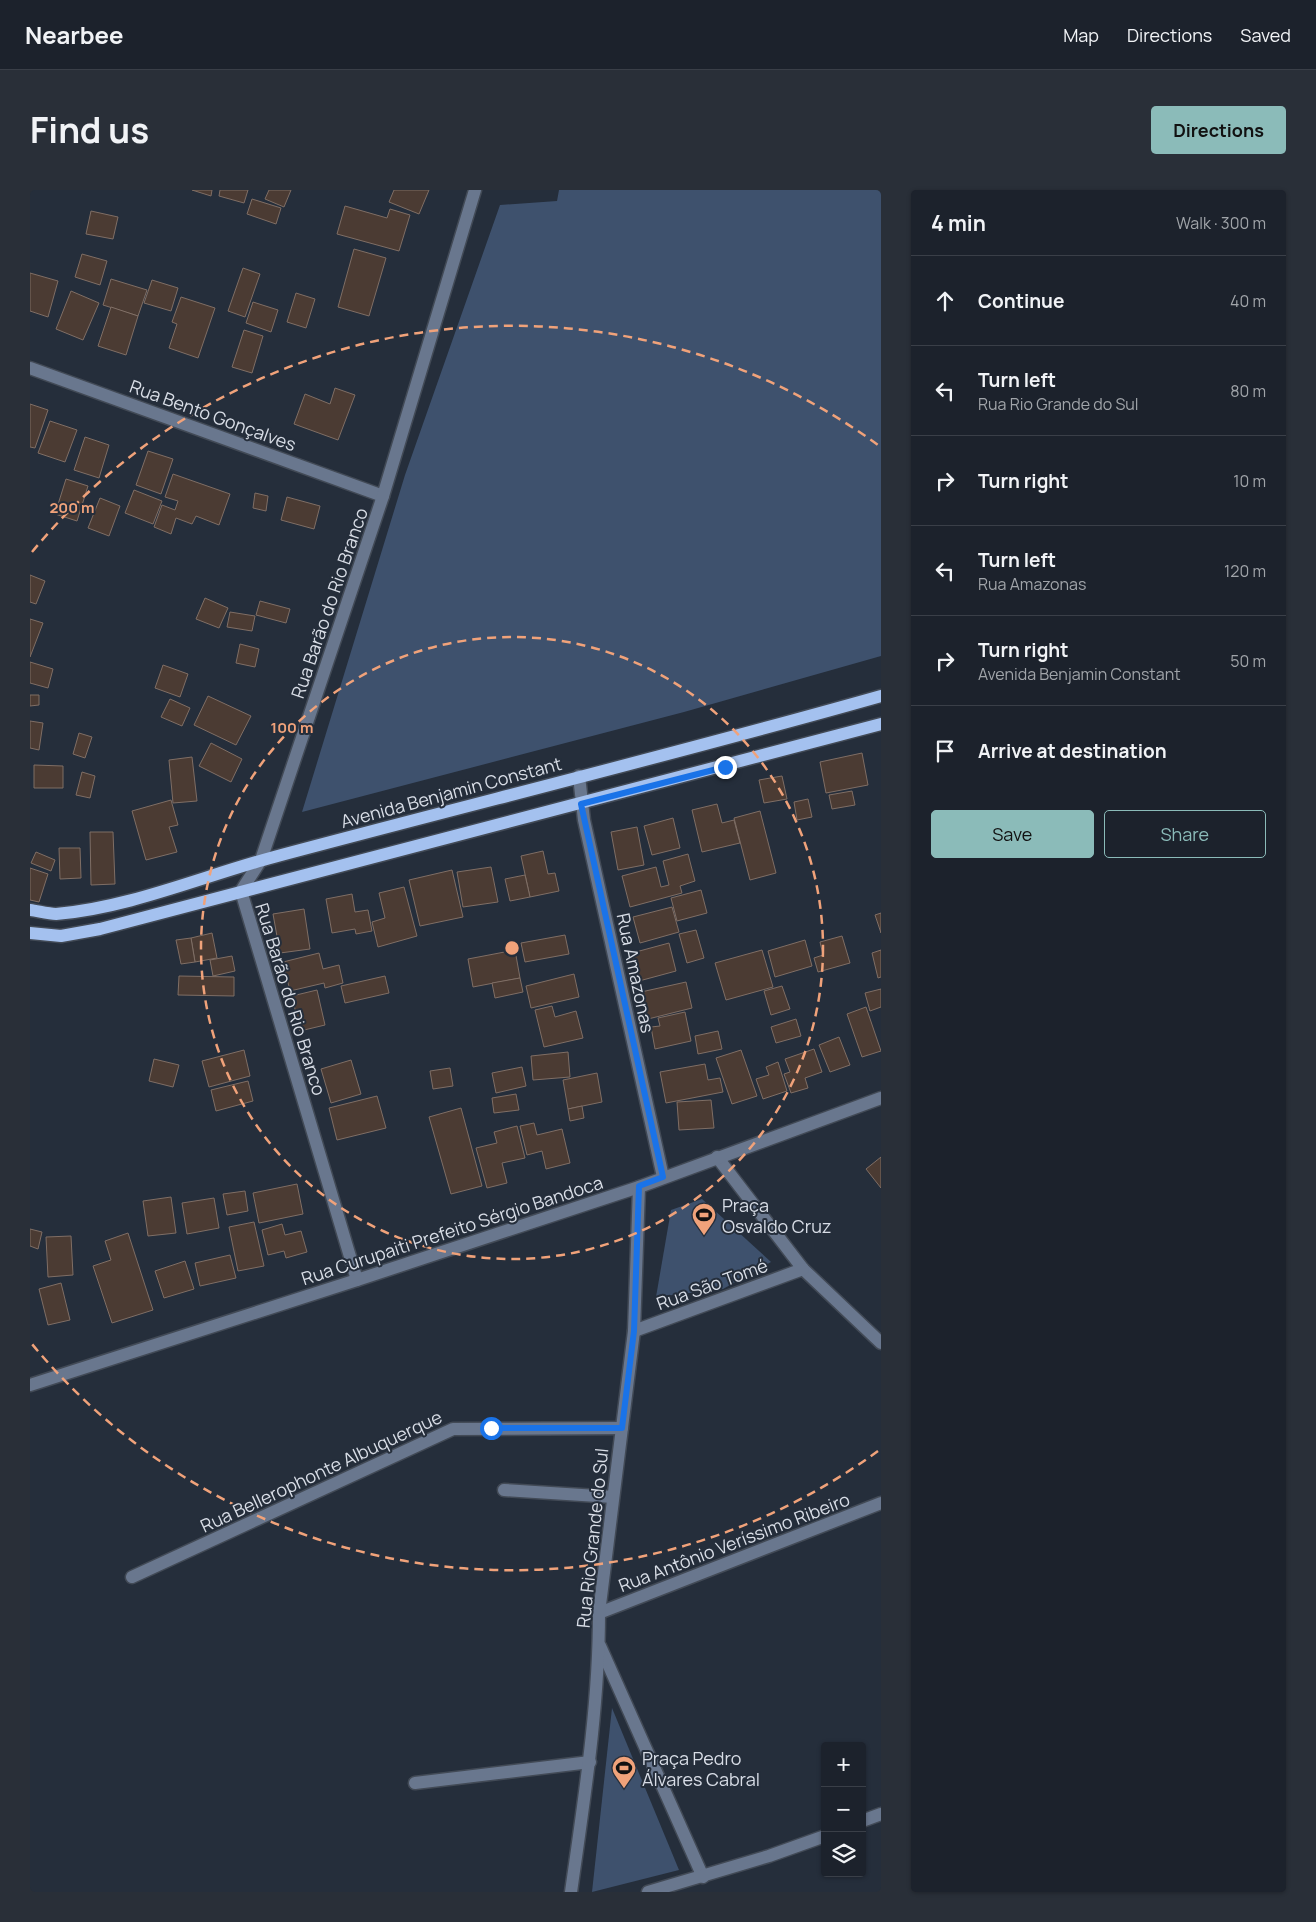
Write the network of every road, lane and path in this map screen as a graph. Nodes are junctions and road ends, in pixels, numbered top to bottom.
1 (475, 190) edge
2 (30, 368) edge
3 (384, 496) junction
4 (881, 696) edge
5 (881, 724) edge
6 (579, 776) junction
7 (581, 804) junction
8 (261, 860) junction
9 (241, 891) junction
10 (30, 910) edge
11 (30, 933) edge
12 (881, 1098) edge
13 (717, 1156) junction
14 (663, 1177) junction
15 (639, 1186) junction
16 (803, 1269) junction
17 (358, 1280) junction
18 (634, 1331) junction
19 (881, 1343) edge
20 (30, 1385) edge
21 (622, 1428) junction
22 (504, 1490) dead end
23 (613, 1497) junction
24 (881, 1503) edge
25 (132, 1577) dead end
26 (599, 1613) junction
27 (599, 1644) junction
28 (590, 1762) junction
29 (415, 1783) dead end
30 (881, 1814) edge
31 (866, 1820) edge
32 (821, 1837) edge
33 (703, 1877) junction
34 (571, 1892) edge
35 (648, 1892) edge

1 - 3 street, Rua Barão do Rio Branco
2 - 3 street, Rua Bento Gonçalves
3 - 8 street, Rua Barão do Rio Branco
4 - 6 main road, Avenida Benjamin Constant
5 - 7 main road
6 - 7 street, Rua Amazonas
6 - 8 main road, Avenida Benjamin Constant
7 - 9 main road
7 - 14 street, Rua Amazonas
8 - 9 street, Rua Barão do Rio Branco
8 - 10 main road, Avenida Benjamin Constant
9 - 11 main road
9 - 17 street, Rua Barão do Rio Branco
12 - 13 street, Rua Curupaiti Prefeito Sérgio Bandoca
13 - 14 street, Rua Curupaiti Prefeito Sérgio Bandoca
13 - 16 street
14 - 15 street, Rua Curupaiti Prefeito Sérgio Bandoca
15 - 17 street, Rua Curupaiti Prefeito Sérgio Bandoca
15 - 18 street, Rua Rio Grande do Sul
16 - 18 street, Rua São Tomé
16 - 19 street
17 - 20 street, Rua Curupaiti Prefeito Sérgio Bandoca
18 - 21 street, Rua Rio Grande do Sul
21 - 23 street, Rua Rio Grande do Sul
21 - 25 street, Rua Bellerophonte Albuquerque
22 - 23 street
23 - 26 street, Rua Rio Grande do Sul
24 - 26 street, Rua Antônio Veríssimo Ribeiro
26 - 27 street, Rua Rio Grande do Sul
27 - 28 street, Rua Rio Grande do Sul
27 - 33 street
28 - 29 street
28 - 34 street, Rua Rio Grande do Sul
30 - 31 street
32 - 33 street
33 - 35 street

